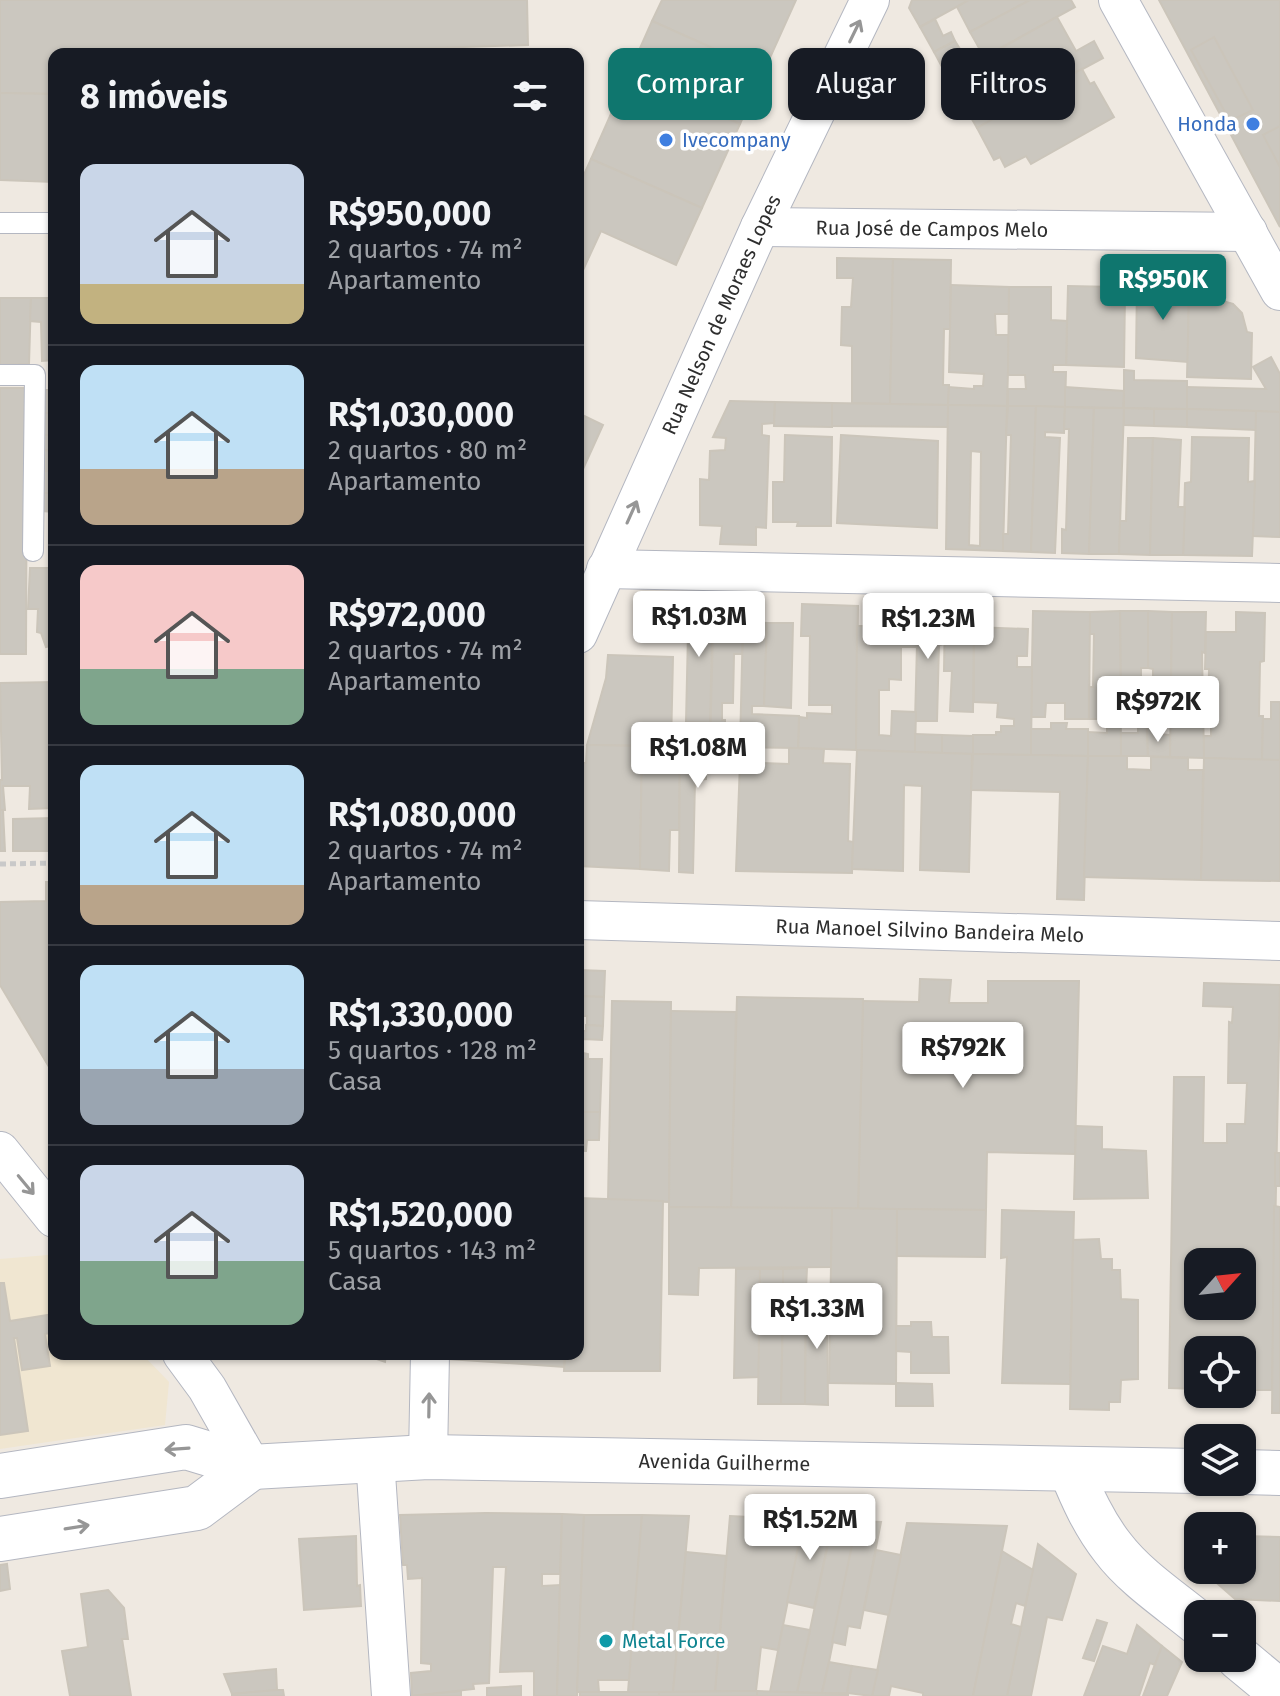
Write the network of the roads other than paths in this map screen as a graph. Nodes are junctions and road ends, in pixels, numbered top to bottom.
1 (870, 0) edge
2 (1118, 0) edge
3 (0, 223) edge
4 (48, 223) edge
5 (760, 227) junction
6 (1248, 232) junction
7 (1280, 291) edge
8 (0, 375) edge
9 (45, 375) edge
10 (33, 551) dead end
11 (606, 569) junction
12 (1280, 583) edge
13 (584, 620) edge
14 (584, 920) edge
15 (1280, 941) edge
16 (0, 1151) edge
17 (48, 1211) edge
18 (186, 1360) edge
19 (430, 1360) edge
20 (428, 1457) junction
21 (375, 1459) junction
22 (252, 1467) junction
23 (1071, 1470) junction
24 (1184, 1471) edge
25 (1256, 1472) edge
26 (1280, 1473) edge
27 (0, 1476) edge
28 (0, 1539) edge
29 (1184, 1611) edge
30 (1256, 1672) edge
31 (1280, 1692) edge
32 (391, 1696) edge

5 -> 1 street, Rua Nelson de Moraes Lopes
2 - 6 street
3 - 4 lane
5 - 6 street, Rua José de Campos Melo
11 -> 5 street, Rua Nelson de Moraes Lopes
6 - 7 street
8 - 9 lane
9 - 10 lane
11 - 12 street
11 - 13 street, Rua Nelson de Moraes Lopes
14 - 15 street, Rua Manoel Silvino Bandeira Melo
16 -> 17 street
18 - 22 street
20 -> 19 street
20 - 21 street, Avenida Guilherme
20 - 23 street, Avenida Guilherme
21 - 22 street, Avenida Guilherme
21 - 32 street
22 -> 27 street, Avenida Guilherme
28 -> 22 street
23 - 24 street, Avenida Guilherme
23 - 29 street
25 - 26 street
30 - 31 street

